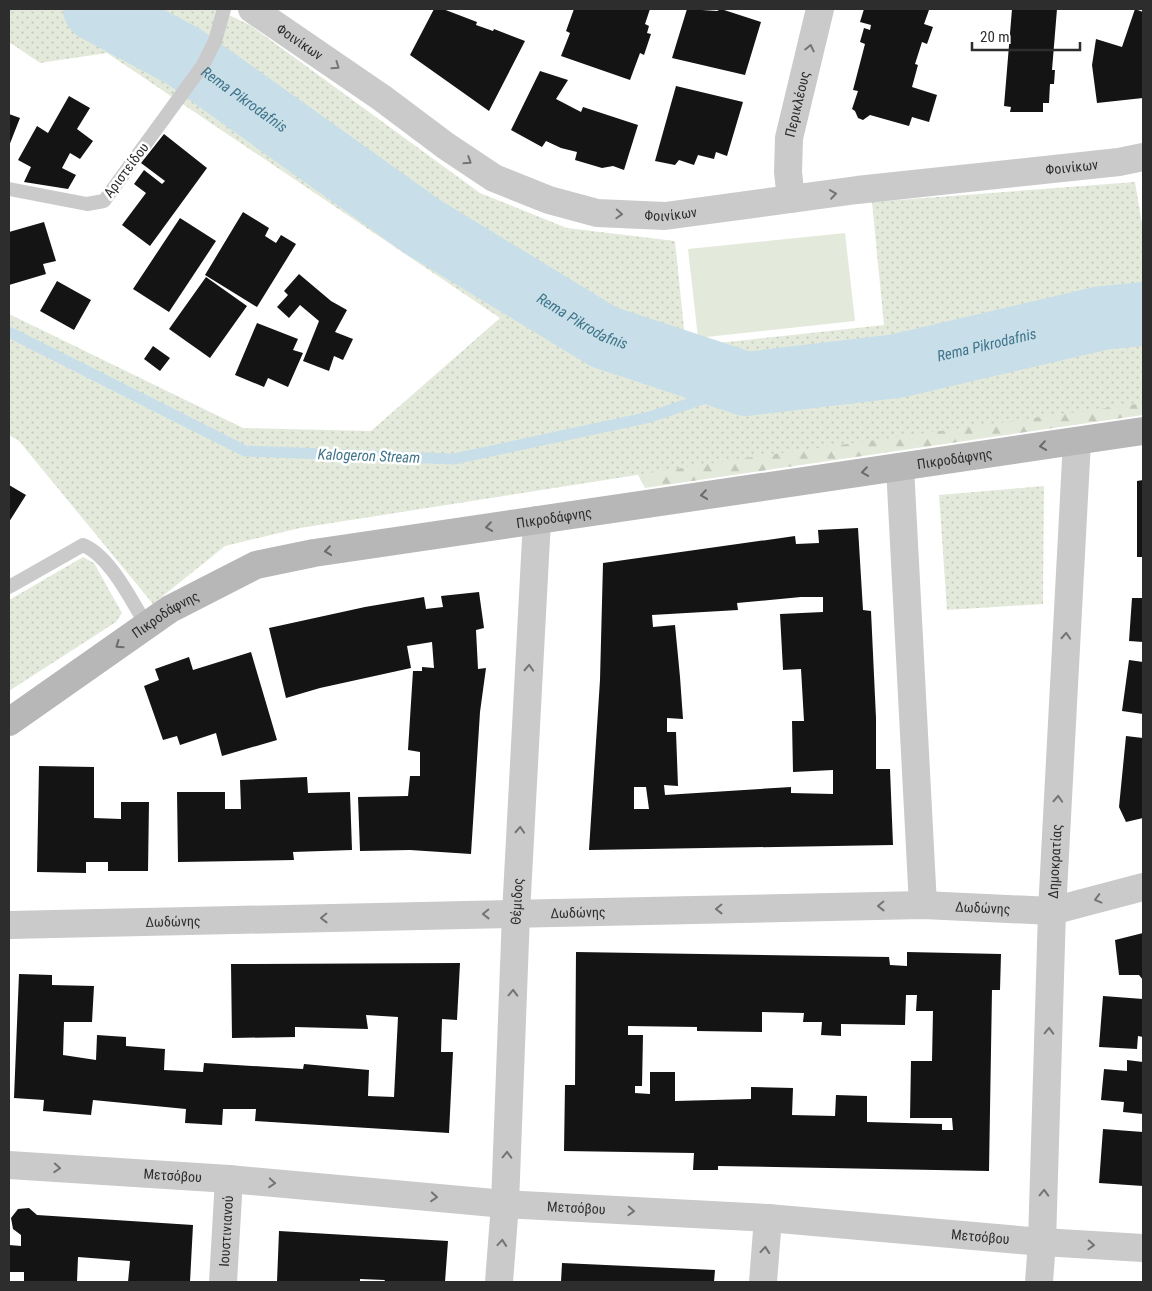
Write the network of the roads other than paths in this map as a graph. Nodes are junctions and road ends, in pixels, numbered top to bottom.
1 (224, 9) edge
2 (252, 9) edge
3 (820, 9) edge
4 (1143, 157) edge
5 (9, 189) edge
6 (791, 200) junction
7 (1143, 431) edge
8 (1077, 441) junction
9 (900, 467) junction
10 (537, 520) junction
11 (9, 587) edge
12 (147, 626) junction
13 (9, 722) edge
14 (1143, 887) edge
15 (923, 905) junction
16 (1052, 911) junction
17 (516, 914) junction
18 (9, 926) edge
19 (9, 1164) edge
20 (229, 1179) junction
21 (505, 1204) junction
22 (768, 1218) junction
23 (1042, 1242) junction
24 (1143, 1248) edge
25 (223, 1282) edge
26 (499, 1282) edge
27 (763, 1282) edge
28 (1039, 1282) edge

1 - 5 lane, Αριστείδου
2 -> 6 street, Φοινίκων
6 -> 3 street, Περικλέους
6 -> 4 street, Φοινίκων
7 - 8 street, Πικροδάφνης
8 -> 9 street, Πικροδάφνης
16 -> 8 street, Δημοκρατίας
9 -> 10 street, Πικροδάφνης
9 - 15 street
10 -> 12 street, Πικροδάφνης
17 -> 10 street, Θέμιδος
11 - 12 lane
12 -> 13 street, Πικροδάφνης
14 -> 16 street, Δωδώνης
15 - 16 street, Δωδώνης
15 -> 17 street, Δωδώνης
23 -> 16 street, Δημοκρατίας
17 -> 18 street, Δωδώνης
21 -> 17 street, Θέμιδος
19 -> 20 street, Μετσόβου
20 -> 21 street, Μετσόβου
20 - 25 street, Ιουστινιανού
21 -> 22 street, Μετσόβου
26 -> 21 street, Θέμιδος
22 - 23 street, Μετσόβου
27 -> 22 street
23 -> 24 street, Μετσόβου
23 - 28 street, Δημοκρατίας

